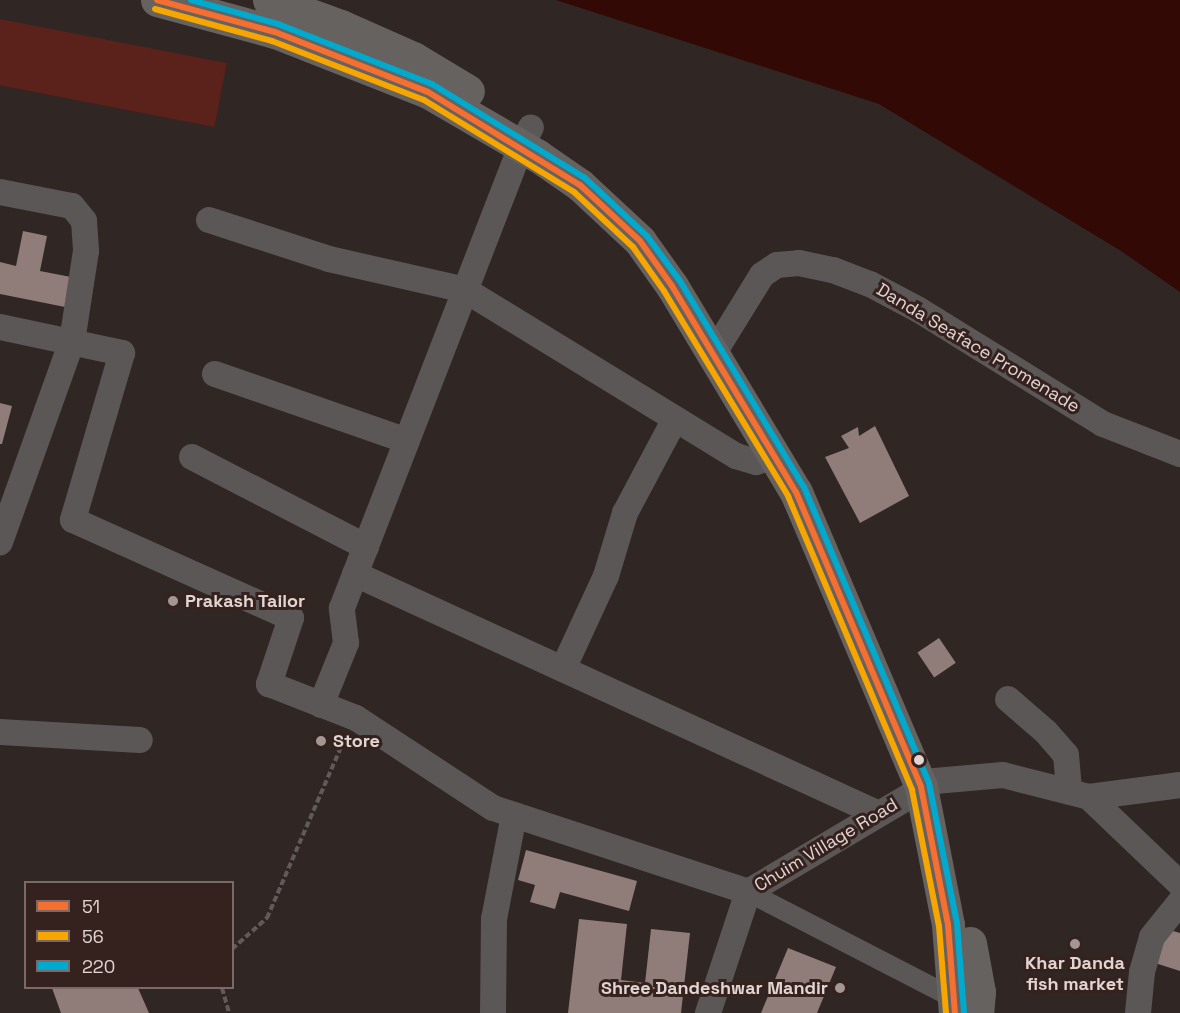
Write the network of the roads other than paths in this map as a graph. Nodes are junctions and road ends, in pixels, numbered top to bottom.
1 (157, 0) edge
2 (269, 0) edge
3 (248, 11) edge
4 (374, 56) junction
5 (526, 136) junction
6 (0, 192) edge
7 (209, 220) dead end
8 (465, 290) junction
9 (0, 327) edge
10 (72, 341) junction
11 (718, 345) junction
12 (215, 374) dead end
13 (675, 419) junction
14 (407, 441) junction
15 (1180, 454) edge
16 (773, 456) junction
17 (192, 457) dead end
18 (0, 542) edge
19 (366, 547) junction
20 (355, 574) junction
21 (563, 669) junction
22 (1008, 699) dead end
23 (321, 705) junction
24 (0, 732) edge
25 (140, 740) dead end
26 (928, 784) junction
27 (1180, 785) edge
28 (1079, 795) junction
29 (877, 813) junction
30 (514, 815) junction
31 (1180, 884) edge
32 (748, 892) junction
33 (1180, 902) edge
34 (962, 1008) edge
35 (493, 1013) edge
36 (708, 1013) edge
37 (1138, 1013) edge

1 - 3 main road
2 - 4 main road
3 - 4 main road
4 - 5 main road
5 - 8 street
5 - 11 main road
6 - 10 street
7 - 8 street
8 - 13 street
8 - 14 street
9 - 10 street
10 - 18 street
10 - 23 street
11 - 15 street, Danda Seaface Promenade
11 - 16 main road
11 - 26 main road
12 - 14 street
13 - 16 street
13 - 21 street
14 - 19 street
16 - 26 main road
17 - 19 street
19 - 20 street
20 - 21 street
20 - 23 street
21 - 29 street
22 - 28 street
23 - 30 street
24 - 25 street
26 - 28 street
26 - 29 street, Chuim Village Road
26 - 34 main road
27 - 28 street
28 - 31 street
29 - 32 street, Chuim Village Road
30 - 32 street
30 - 35 street
32 - 34 street
32 - 36 street, Chuim Village Road
33 - 37 street

